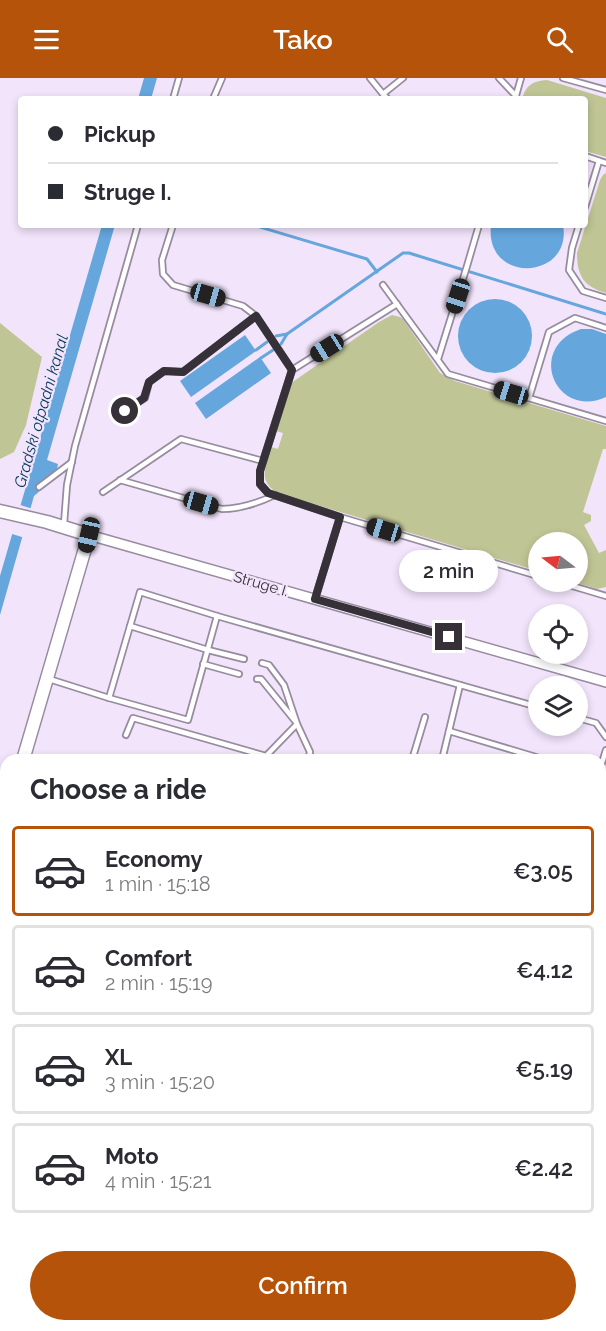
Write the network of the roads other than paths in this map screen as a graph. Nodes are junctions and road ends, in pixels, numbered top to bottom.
1 (179, 78) edge
2 (222, 78) edge
3 (370, 78) edge
4 (403, 78) edge
5 (499, 78) edge
6 (521, 78) edge
7 (564, 78) edge
8 (606, 90) edge
9 (383, 94) joint
10 (174, 96) edge
11 (214, 96) edge
12 (514, 96) edge
13 (515, 96) edge
14 (588, 157) edge
15 (599, 160) junction
16 (606, 163) edge
17 (588, 197) edge
18 (137, 228) edge
19 (172, 228) edge
20 (477, 228) edge
21 (578, 228) edge
22 (383, 285) dead end
23 (606, 298) edge
24 (397, 304) junction
25 (256, 316) junction
26 (606, 328) edge
27 (438, 359) junction
28 (292, 370) junction
29 (529, 398) junction
30 (125, 411) dead end
31 (606, 421) edge
32 (263, 461) junction
33 (72, 462) junction
34 (120, 480) junction
35 (39, 487) dead end
36 (103, 492) dead end
37 (275, 495) junction
38 (0, 511) edge
39 (340, 517) junction
40 (64, 527) junction
41 (89, 535) junction
42 (528, 573) edge
43 (588, 591) edge
44 (606, 596) edge
45 (315, 599) junction
46 (218, 616) junction
47 (130, 626) junction
48 (208, 650) junction
49 (244, 659) dead end
50 (262, 663) dead end
51 (203, 664) junction
52 (239, 674) dead end
53 (46, 678) junction
54 (257, 679) dead end
55 (606, 682) edge
56 (460, 685) junction
57 (109, 698) junction
58 (528, 704) edge
59 (424, 717) dead end
60 (588, 721) edge
61 (297, 724) junction
62 (449, 731) junction
63 (126, 735) dead end
64 (606, 737) edge
65 (25, 754) edge
66 (259, 754) edge
67 (268, 754) edge
68 (310, 754) edge
69 (414, 754) edge
70 (443, 754) edge
71 (526, 754) edge

1 - 10 lane
2 - 11 lane
3 - 9 lane
4 - 9 lane
5 - 12 lane
6 - 13 lane
7 - 8 lane
14 - 15 lane
15 - 16 lane
15 - 17 lane
18 - 33 lane
19 - 25 lane
20 - 27 lane
21 - 23 lane
22 - 24 lane
24 - 27 lane
24 - 28 lane
25 - 28 lane
25 - 30 lane
26 - 29 lane
27 - 29 lane
28 - 32 lane
29 - 31 lane
32 - 34 lane
32 - 37 lane
33 - 35 lane
33 - 40 lane
34 - 36 lane
34 - 37 lane
37 - 39 lane
38 - 40 street
39 - 42 lane
39 - 45 lane
40 - 41 street
41 - 45 street, Struge I.
41 - 53 street
43 - 44 lane
45 - 55 street, Struge I.
46 - 47 lane
46 - 48 lane
46 - 56 lane
47 - 48 lane
47 - 57 lane
48 - 49 lane
48 - 51 lane
50 - 61 lane
51 - 52 lane
51 - 57 lane
53 - 57 lane
53 - 65 street
54 - 61 lane
56 - 58 lane
56 - 62 lane
59 - 69 lane
60 - 64 lane
61 - 67 lane
61 - 68 lane
62 - 70 lane
62 - 71 lane
63 - 66 lane

